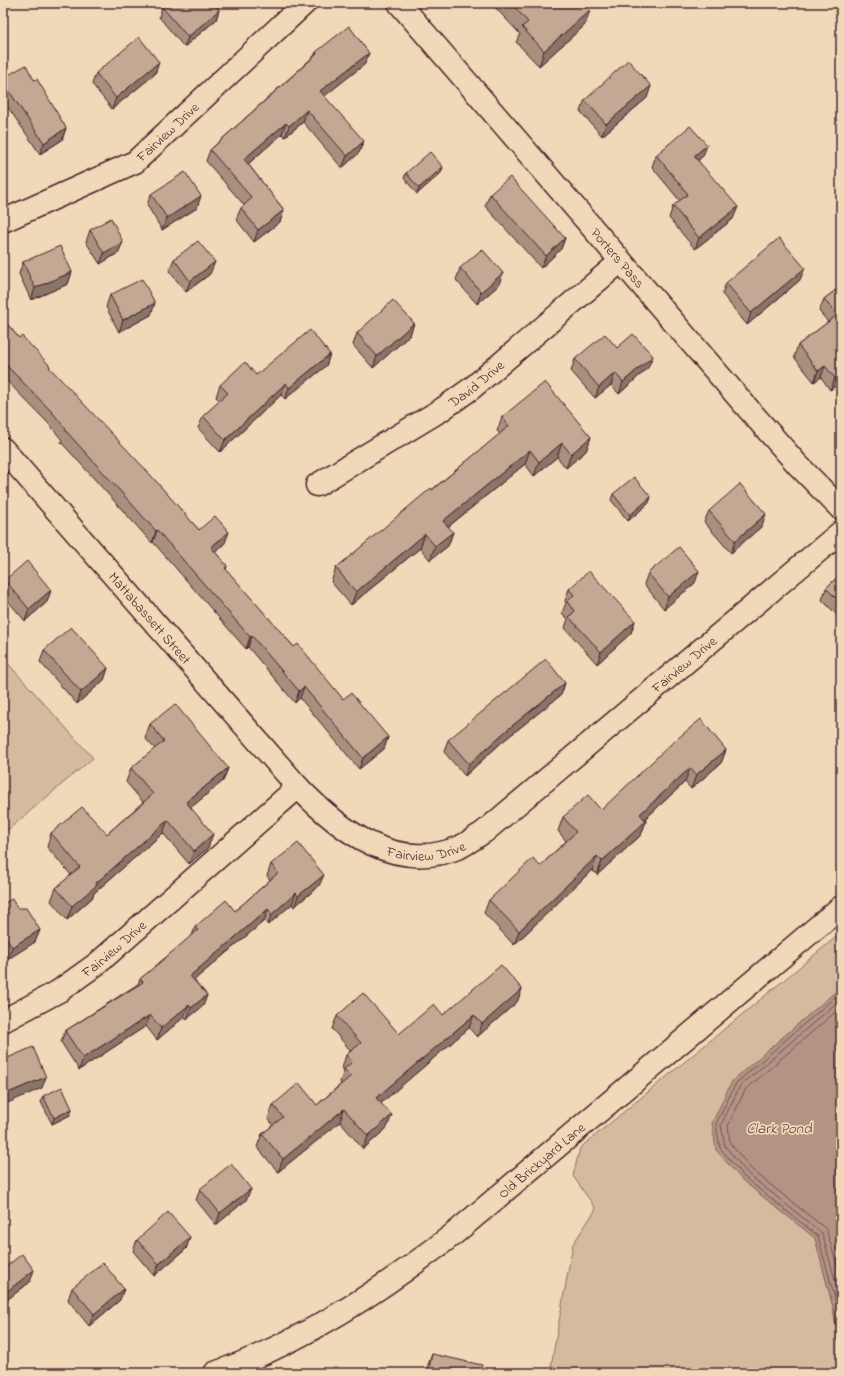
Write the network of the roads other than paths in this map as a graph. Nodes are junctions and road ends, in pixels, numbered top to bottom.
1 (305, 3) edge
2 (399, 3) edge
3 (3, 221) edge
4 (621, 261) junction
5 (3, 449) edge
6 (317, 484) dead end
7 (841, 509) edge
8 (841, 532) edge
9 (298, 787) junction
10 (841, 907) edge
11 (3, 1021) edge
12 (215, 1373) edge

1 - 3 street, Fairview Drive
2 - 4 street, Porters Pass
4 - 6 street, David Drive
4 - 7 street, Porters Pass
5 - 9 street, Mattabassett Street
8 - 9 street, Fairview Drive
9 - 11 street, Fairview Drive
10 - 12 street, Old Brickyard Lane

